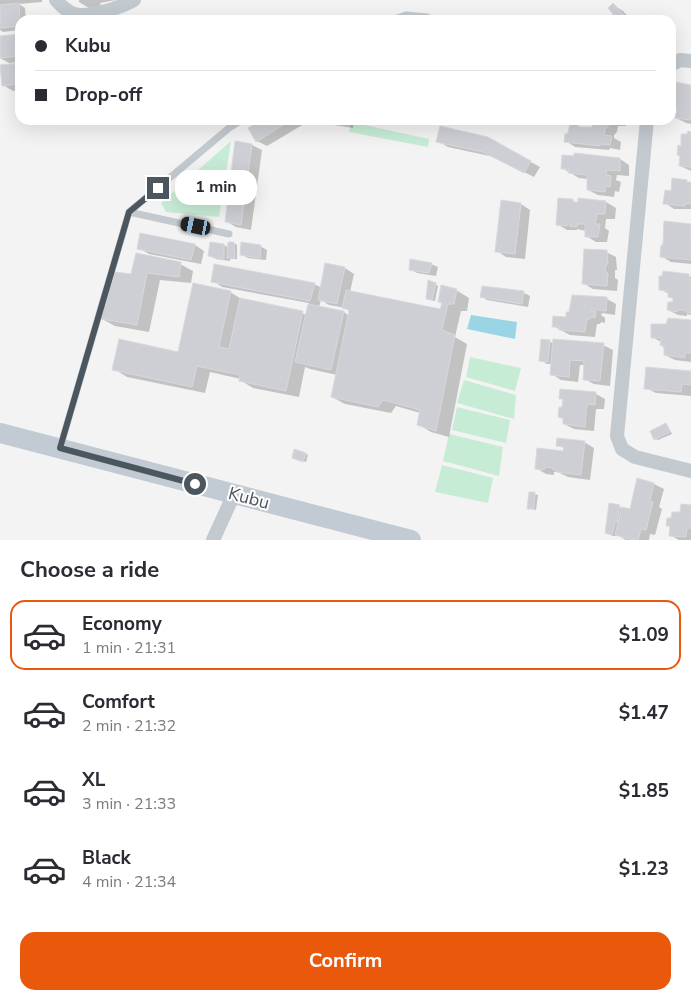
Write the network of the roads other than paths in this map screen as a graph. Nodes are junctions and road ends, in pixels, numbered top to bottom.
1 (56, 0) edge
2 (134, 0) edge
3 (691, 61) edge
4 (676, 62) edge
5 (234, 125) edge
6 (646, 125) edge
7 (129, 212) junction
8 (229, 234) dead end
9 (0, 433) edge
10 (60, 448) junction
11 (691, 471) edge
12 (234, 494) junction
13 (213, 540) edge
14 (412, 540) edge

1 - 2 street
3 - 4 street
5 - 7 lane
6 - 11 street
7 - 8 lane
7 - 10 lane
9 - 10 main road, Kubu
10 - 12 main road, Kubu
12 - 13 street
12 - 14 main road, Kubu

